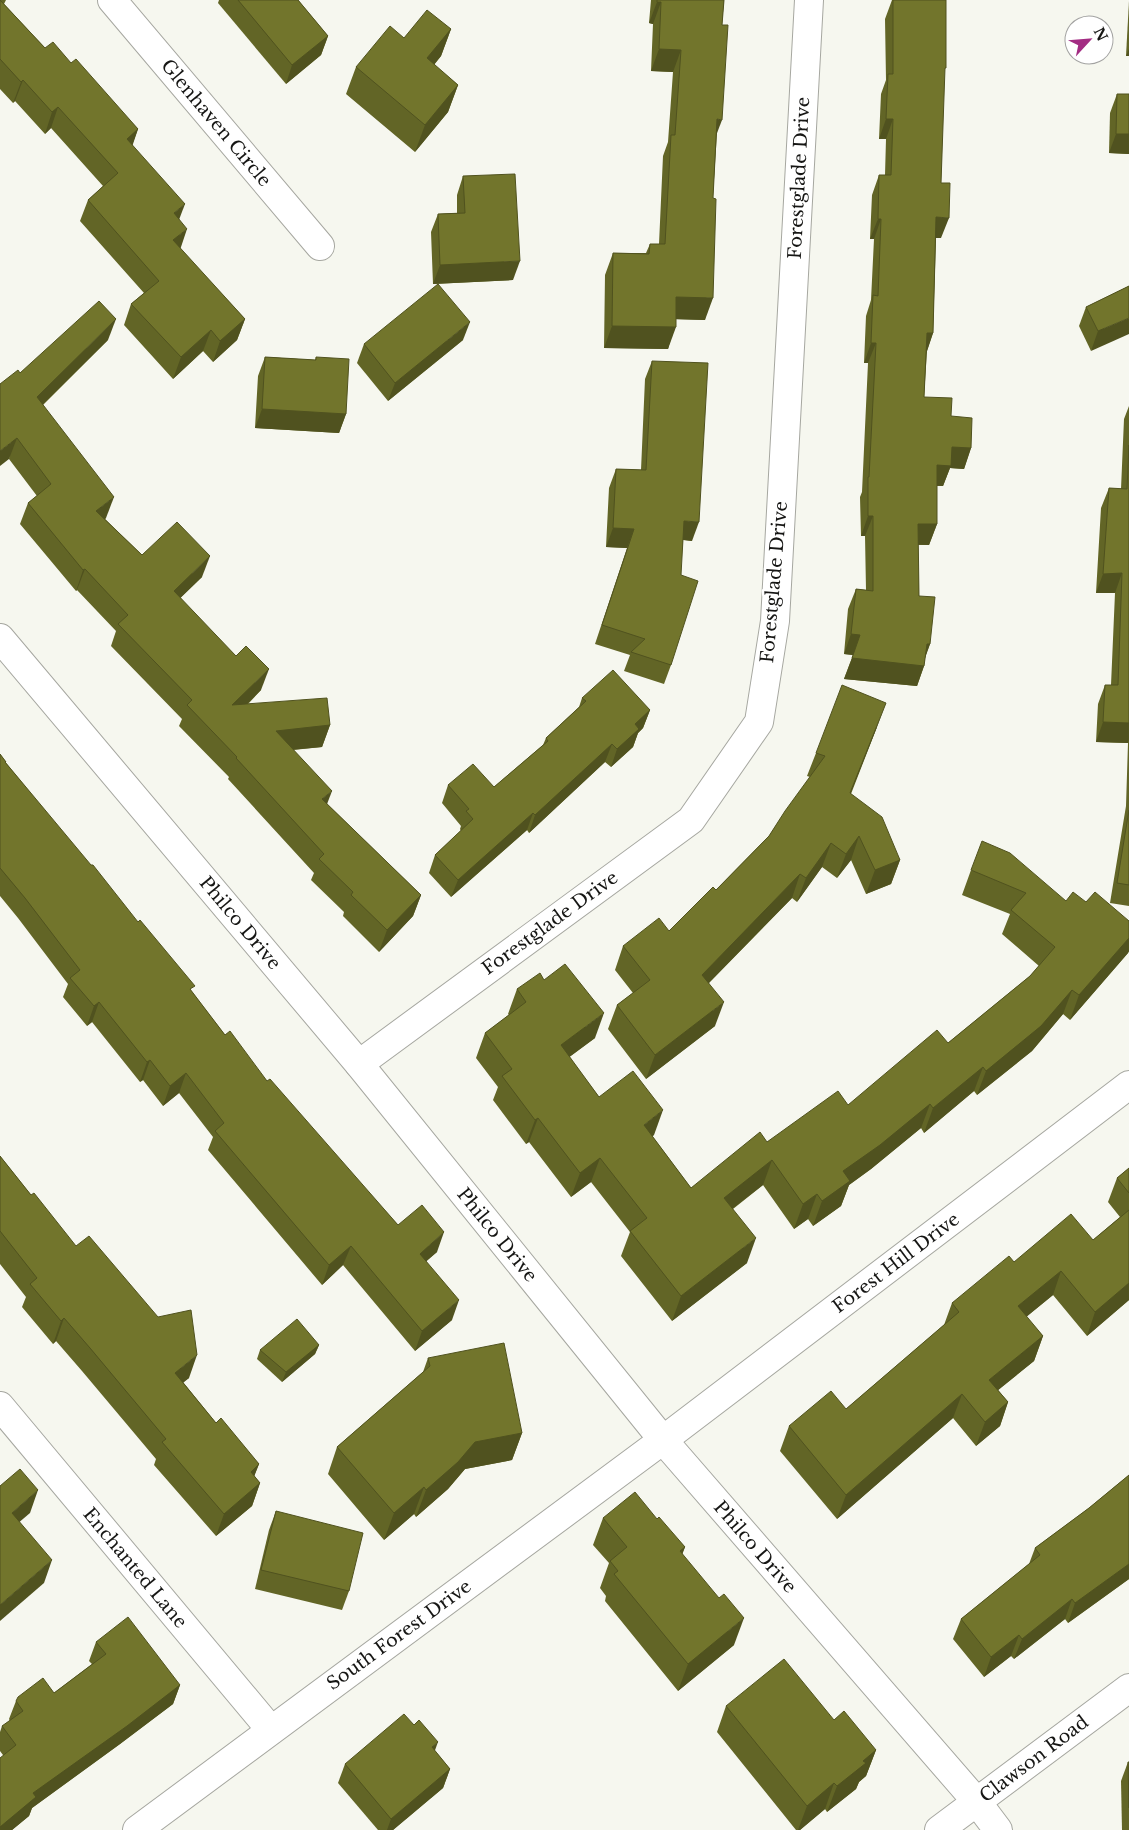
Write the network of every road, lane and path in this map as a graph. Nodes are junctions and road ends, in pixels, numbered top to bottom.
1 (112, 0) edge
2 (809, 0) edge
3 (320, 246) dead end
4 (0, 638) edge
5 (359, 1064) junction
6 (1129, 1085) edge
7 (0, 1406) edge
8 (663, 1440) junction
9 (1129, 1688) edge
10 (271, 1730) junction
11 (976, 1802) junction
12 (137, 1830) edge
13 (939, 1830) edge
14 (998, 1830) edge

1 - 3 street, Glenhaven Circle
2 - 5 street, Forestglade Drive
4 - 5 street, Philco Drive
5 - 8 street, Philco Drive
6 - 8 street, Forest Hill Drive
7 - 10 street, Enchanted Lane
8 - 10 street, South Forest Drive
8 - 11 street, Philco Drive
9 - 11 street, Clawson Road
10 - 12 street, South Forest Drive
11 - 13 street, Clawson Road
11 - 14 street, Philco Drive

